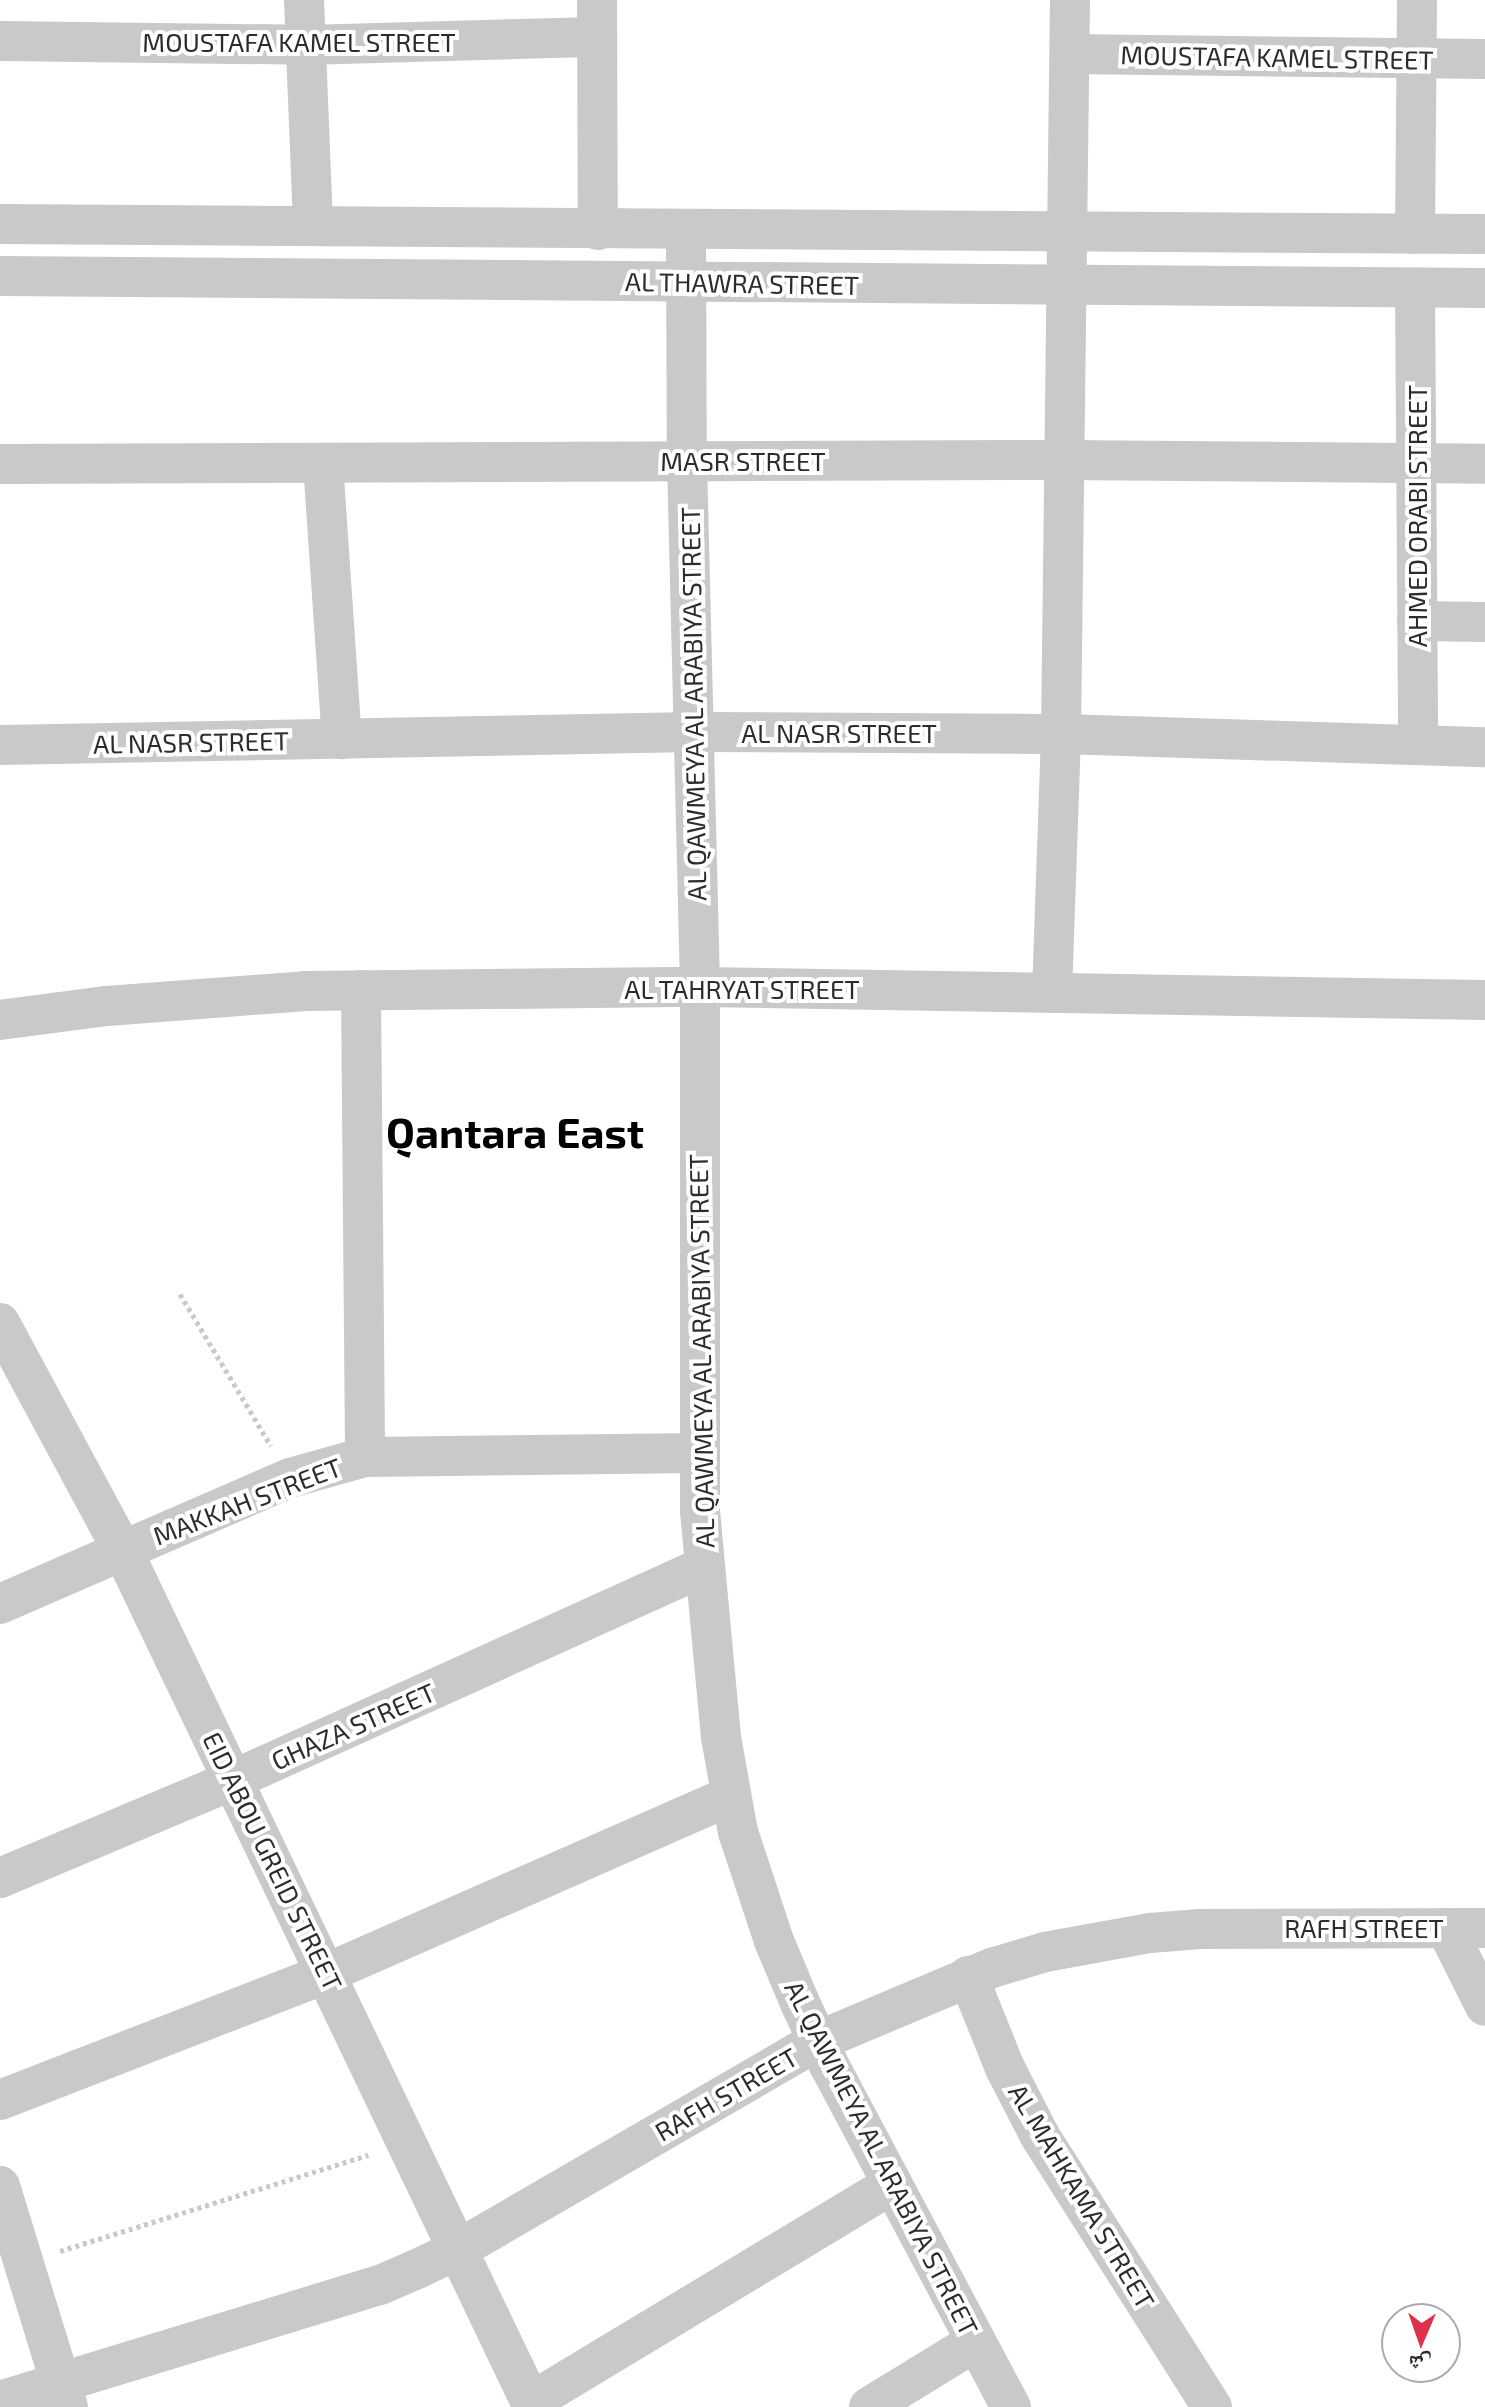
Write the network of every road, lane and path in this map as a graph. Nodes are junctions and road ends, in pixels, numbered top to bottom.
1 (304, 0) edge
2 (1070, 0) edge
3 (1417, 0) edge
4 (597, 18) edge
5 (0, 41) edge
6 (306, 45) junction
7 (1070, 54) junction
8 (1416, 58) junction
9 (1485, 59) edge
10 (0, 224) edge
11 (313, 225) junction
12 (598, 230) junction
13 (686, 231) junction
14 (1069, 233) junction
15 (1415, 234) junction
16 (1485, 234) edge
17 (0, 276) edge
18 (686, 283) junction
19 (1069, 287) junction
20 (1415, 288) junction
21 (1485, 288) edge
22 (1063, 460) junction
23 (687, 461) junction
24 (323, 463) junction
25 (0, 464) edge
26 (1416, 464) junction
27 (1485, 464) edge
28 (1417, 621) junction
29 (1485, 622) edge
30 (694, 732) junction
31 (1061, 734) junction
32 (342, 739) junction
33 (0, 745) edge
34 (1418, 745) junction
35 (1485, 747) edge
36 (700, 987) junction
37 (361, 990) junction
38 (1052, 993) junction
39 (1485, 1000) edge
40 (0, 1020) edge
41 (180, 1294) dead end
42 (0, 1323) edge
43 (699, 1453) junction
44 (365, 1457) junction
45 (290, 1478) junction
46 (123, 1551) junction
47 (703, 1567) junction
48 (0, 1604) edge
49 (235, 1779) junction
50 (731, 1796) junction
51 (0, 1878) edge
52 (1466, 1928) edge
53 (327, 1973) junction
54 (968, 1976) junction
55 (1485, 2006) edge
56 (818, 2041) junction
57 (0, 2100) edge
58 (407, 2143) junction
59 (892, 2184) junction
60 (0, 2186) edge
61 (457, 2250) junction
62 (24, 2262) junction
63 (975, 2342) junction
64 (64, 2395) edge
65 (0, 2401) edge
66 (532, 2404) edge
67 (869, 2407) edge
68 (1011, 2407) edge
69 (1212, 2407) edge

1 - 6 street
2 - 7 street
3 - 8 street
4 - 6 street, MOUSTAFA KAMEL STREET
4 - 12 street
5 - 6 street, MOUSTAFA KAMEL STREET
6 - 11 street
7 - 8 street, MOUSTAFA KAMEL STREET
7 - 14 street
8 - 9 street, MOUSTAFA KAMEL STREET
8 - 15 street
10 - 11 street, AL THAWRA STREET
11 - 12 street, AL THAWRA STREET
12 - 13 street, AL THAWRA STREET
13 - 14 street, AL THAWRA STREET
13 - 18 street, AL QAWMEYA AL ARABIYA STREET
14 - 15 street, AL THAWRA STREET
14 - 19 street
15 - 16 street, AL THAWRA STREET
17 - 18 street, AL THAWRA STREET
18 - 19 street, AL THAWRA STREET
18 - 23 street, AL QAWMEYA AL ARABIYA STREET
19 - 20 street, AL THAWRA STREET
19 - 22 street
20 - 21 street, AL THAWRA STREET
20 - 26 street, AHMED ORABI STREET
22 - 23 street, MASR STREET
22 - 26 street, MASR STREET
22 - 31 street
23 - 24 street, MASR STREET
23 - 30 street, AL QAWMEYA AL ARABIYA STREET
24 - 25 street, MASR STREET
24 - 32 street
26 - 27 street, MASR STREET
26 - 28 street, AHMED ORABI STREET
28 - 29 street
28 - 34 street, AHMED ORABI STREET
30 - 31 street, AL NASR STREET
30 - 32 street, AL NASR STREET
30 - 36 street, AL QAWMEYA AL ARABIYA STREET
31 - 34 street, AL NASR STREET
31 - 38 street
32 - 33 street, AL NASR STREET
34 - 35 street, AL NASR STREET
36 - 37 street, AL TAHRYAT STREET
36 - 38 street, AL TAHRYAT STREET
36 - 43 street, AL QAWMEYA AL ARABIYA STREET
37 - 40 street, AL TAHRYAT STREET
37 - 44 street
38 - 39 street, AL TAHRYAT STREET
41 - 45 path
42 - 46 street, EID ABOU GREID STREET
43 - 44 street, MAKKAH STREET
43 - 47 street, AL QAWMEYA AL ARABIYA STREET
44 - 45 street, MAKKAH STREET
45 - 46 street, MAKKAH STREET
46 - 48 street, MAKKAH STREET
46 - 49 street, EID ABOU GREID STREET
47 - 49 street, GHAZA STREET
47 - 50 street, AL QAWMEYA AL ARABIYA STREET
49 - 51 street, GHAZA STREET
49 - 53 street, EID ABOU GREID STREET
50 - 53 street
50 - 56 street, AL QAWMEYA AL ARABIYA STREET
52 - 54 street, RAFH STREET
52 - 55 street
53 - 57 street
53 - 58 street, EID ABOU GREID STREET
54 - 56 street, RAFH STREET
54 - 69 street, AL MAHKAMA STREET
56 - 59 street, AL QAWMEYA AL ARABIYA STREET
56 - 61 street, RAFH STREET
58 - 61 street, EID ABOU GREID STREET
58 - 62 path
59 - 63 street, AL QAWMEYA AL ARABIYA STREET
59 - 66 street
60 - 62 street
61 - 64 street, RAFH STREET
61 - 66 street, EID ABOU GREID STREET
62 - 64 street
63 - 67 street
63 - 68 street, AL QAWMEYA AL ARABIYA STREET
64 - 65 street, RAFH STREET

